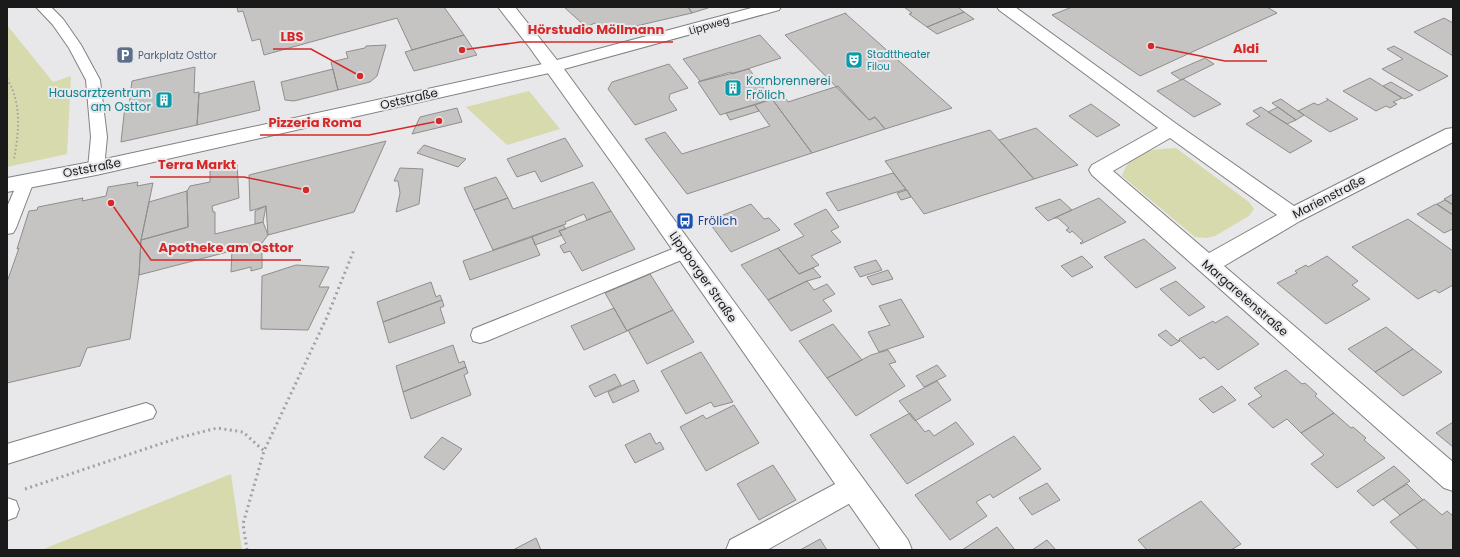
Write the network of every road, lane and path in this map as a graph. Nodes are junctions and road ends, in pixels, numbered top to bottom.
1 (43, 7) edge
2 (506, 7) edge
3 (772, 7) edge
4 (1005, 7) edge
5 (552, 67) junction
6 (7, 79) edge
7 (1170, 129) junction
8 (1453, 134) edge
9 (96, 168) junction
10 (13, 184) edge
11 (1293, 216) junction
12 (7, 228) edge
13 (354, 250) dead end
14 (685, 251) junction
15 (1207, 265) junction
16 (480, 335) dead end
17 (146, 412) dead end
18 (264, 451) junction
19 (7, 454) edge
20 (1453, 478) edge
21 (852, 488) junction
22 (7, 509) edge
23 (247, 550) edge
24 (740, 550) edge
25 (898, 550) edge

1 - 9 lane
2 - 5 street, Lippborger Straße
3 - 5 street, Lippweg
4 - 7 street
5 - 9 street, Oststraße
5 - 14 street, Lippborger Straße
6 - 10 path
7 - 11 street
7 - 15 street, Margaretenstraße
8 - 11 street, Marienstraße
9 - 10 street, Oststraße
10 - 12 lane
11 - 15 street, Marienstraße
13 - 18 path
14 - 16 lane
14 - 21 street, Lippborger Straße
15 - 20 street, Margaretenstraße
17 - 19 lane
18 - 22 path
18 - 23 path
21 - 24 street
21 - 25 street, Lippborger Straße

